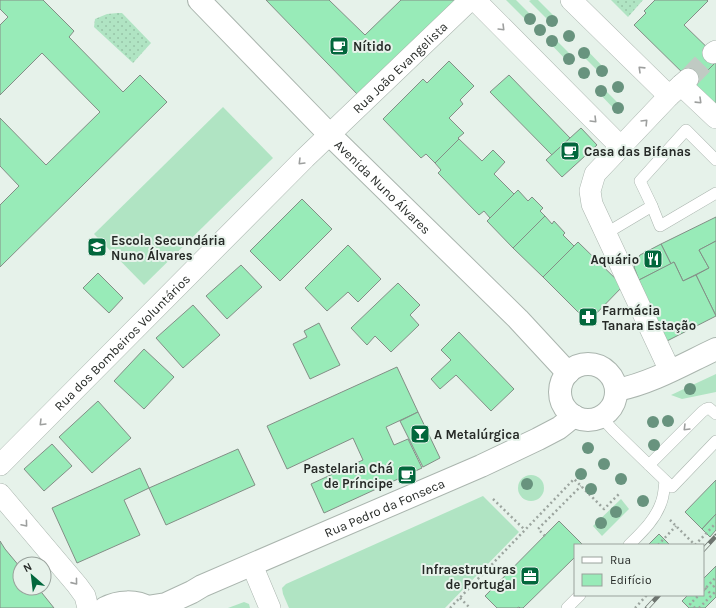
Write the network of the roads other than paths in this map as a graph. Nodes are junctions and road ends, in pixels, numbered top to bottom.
1 (199, 0) edge
2 (470, 0) edge
3 (474, 0) edge
4 (571, 0) edge
5 (680, 87) junction
6 (716, 118) edge
7 (329, 134) junction
8 (621, 147) junction
9 (716, 160) edge
10 (716, 193) edge
11 (652, 206) junction
12 (605, 234) junction
13 (716, 349) edge
14 (670, 371) junction
15 (568, 373) junction
16 (617, 390) junction
17 (716, 414) edge
18 (574, 416) junction
19 (602, 418) junction
20 (716, 441) edge
21 (0, 465) edge
22 (649, 465) junction
23 (665, 481) junction
24 (0, 494) edge
25 (630, 544) edge
26 (252, 565) junction
27 (579, 596) edge
28 (187, 600) edge
29 (148, 607) edge
30 (88, 608) edge
31 (105, 608) edge
32 (270, 608) edge
33 (567, 608) edge

1 - 7 main road, Avenida Nuno Álvares
2 - 7 street, Rua João Evangelista
3 -> 8 street
5 -> 4 street
5 -> 6 street
8 -> 5 street
7 - 15 main road, Avenida Nuno Álvares
7 -> 21 street, Rua dos Bombeiros Voluntários
8 - 12 street
9 - 11 lane
10 - 11 lane
11 - 12 lane
12 - 14 street
13 - 14 main road
14 - 16 main road
15 - 16 main road
15 - 18 main road
16 - 19 main road
17 -> 22 lane
18 - 19 main road
18 - 26 main road, Rua Pedro da Fonseca
19 - 22 lane
20 - 23 lane
22 - 23 lane
23 - 25 lane
24 -> 30 street
26 - 28 main road, Rua Pedro da Fonseca
26 - 32 street
27 - 33 lane
28 - 29 main road, Rua Pedro da Fonseca
29 - 31 main road

